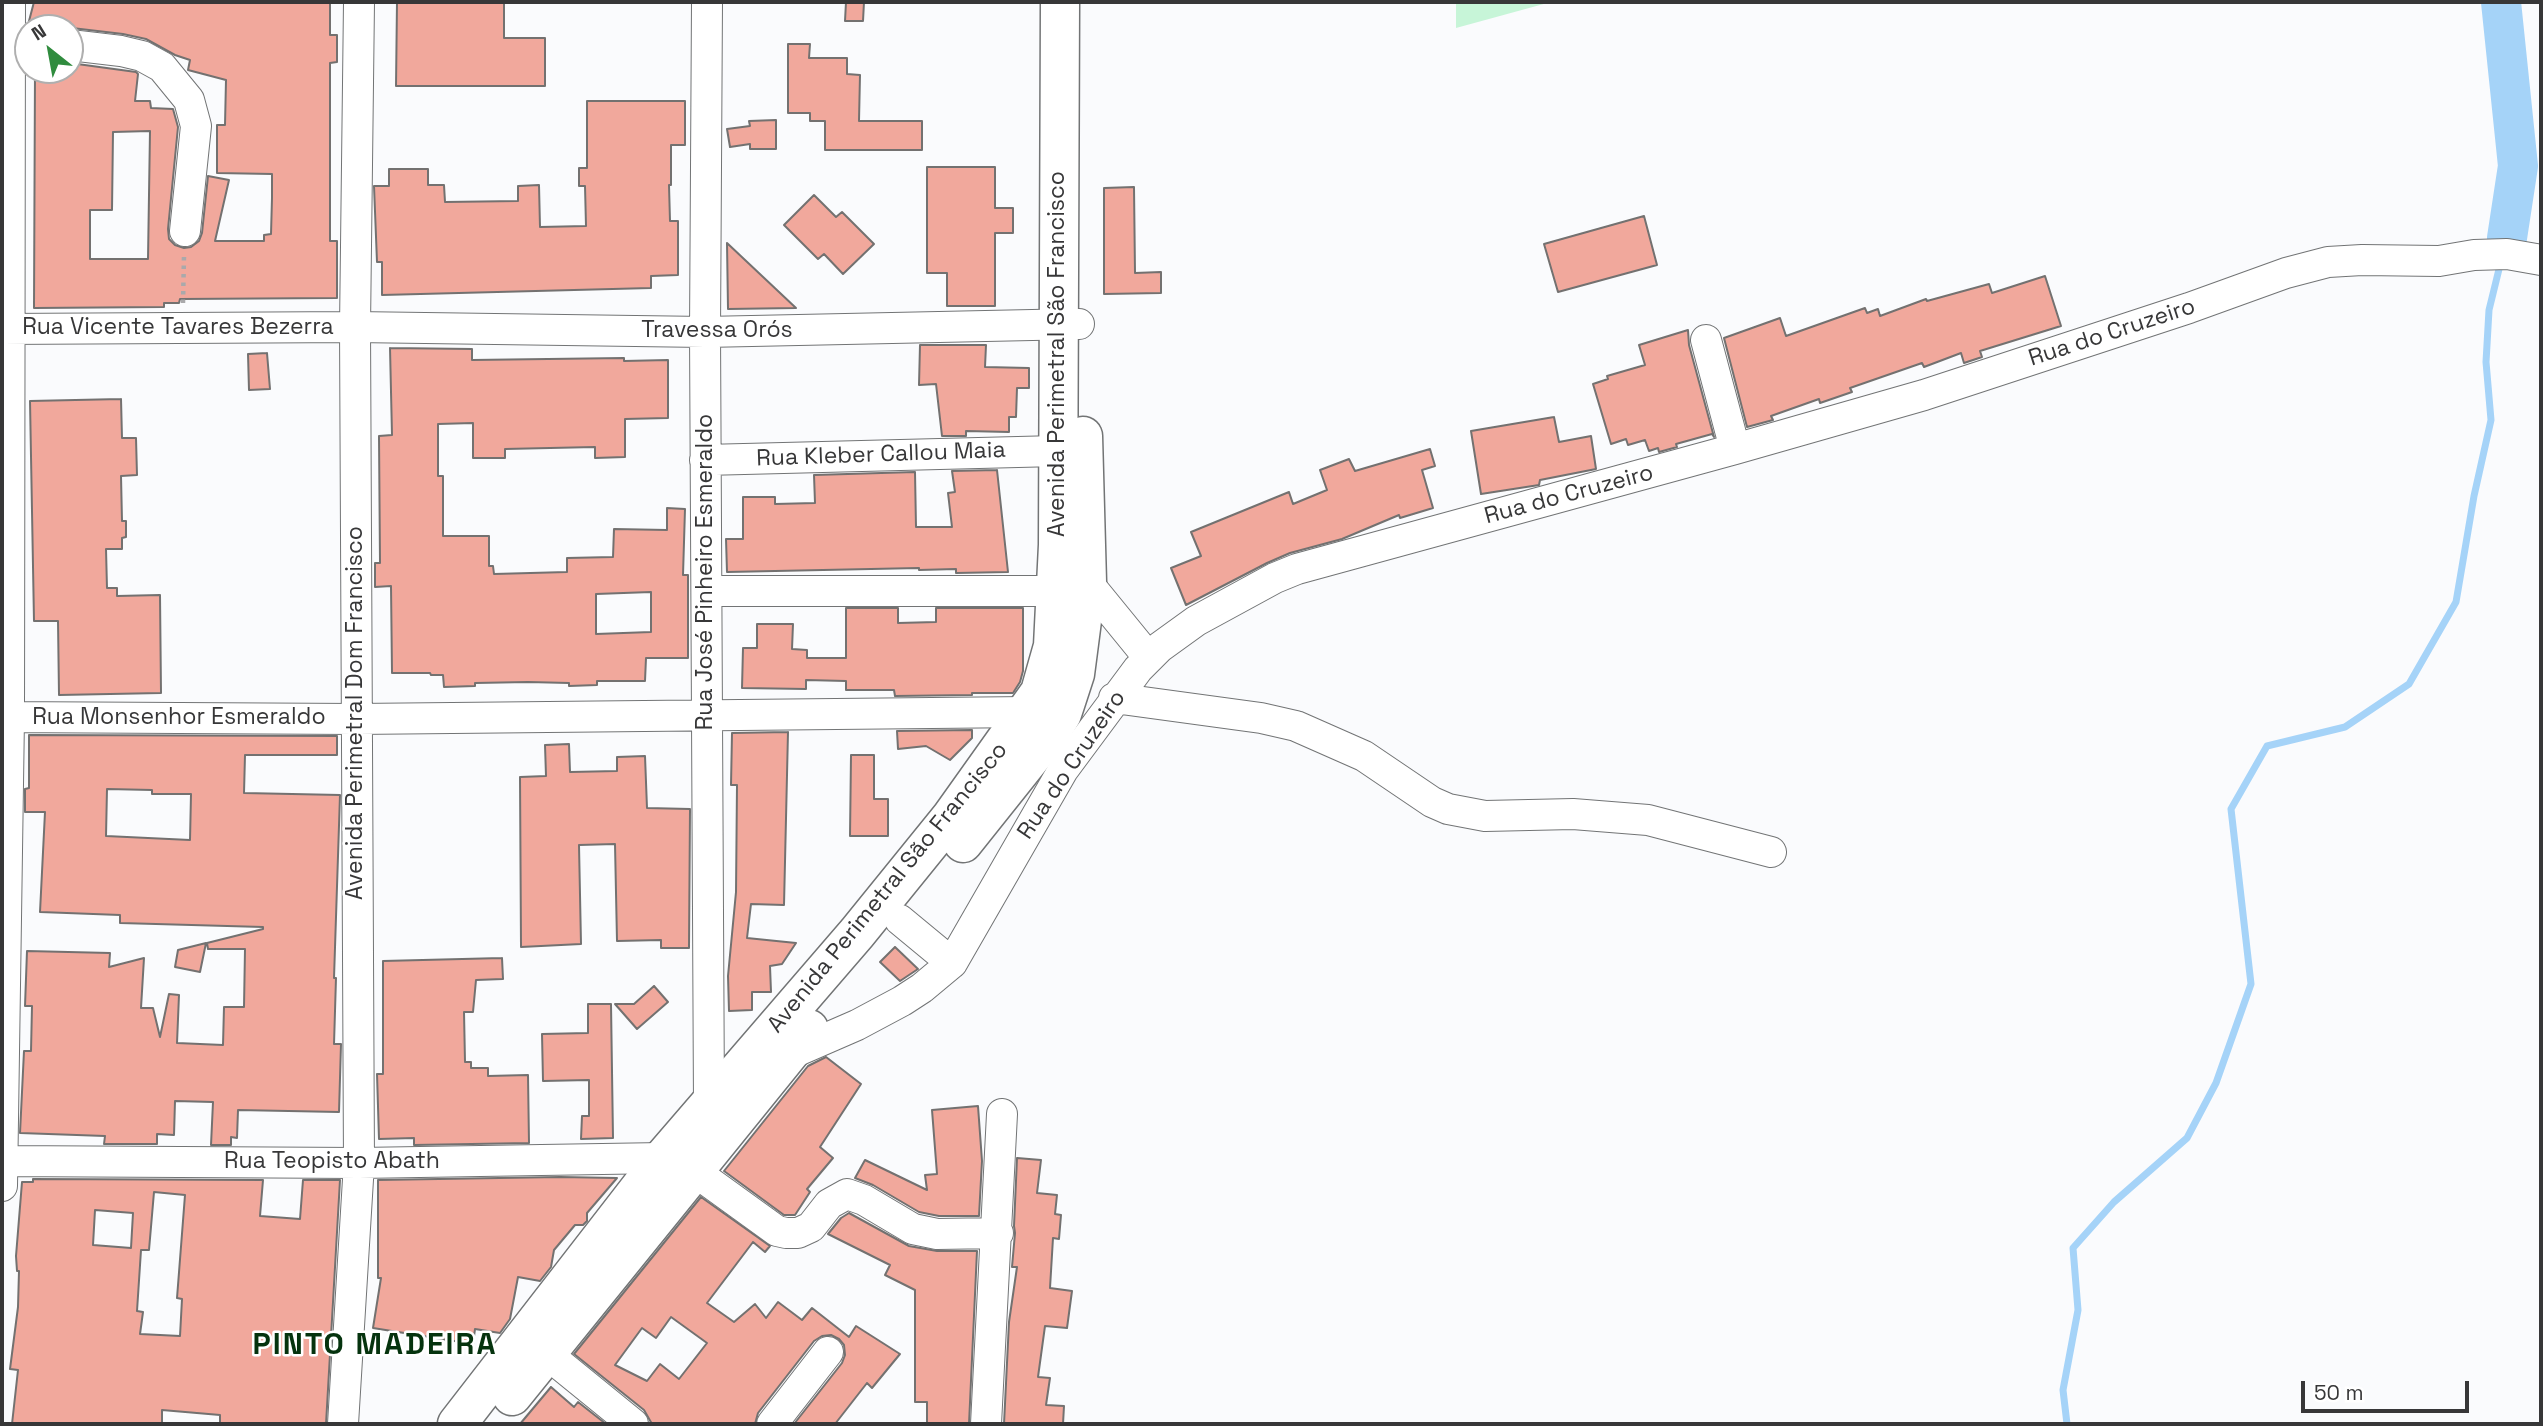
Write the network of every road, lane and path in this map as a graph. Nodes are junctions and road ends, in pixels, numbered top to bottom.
1 (359, 2) edge
2 (707, 2) edge
3 (1060, 2) edge
4 (1086, 2) edge
5 (84, 47) edge
6 (17, 84) edge
7 (185, 231) joint
8 (2541, 260) edge
9 (1069, 324) junction
10 (355, 327) junction
11 (182, 329) junction
12 (5, 330) edge
13 (705, 332) junction
14 (1706, 340) dead end
15 (1735, 449) junction
16 (1057, 451) junction
17 (705, 460) junction
18 (1071, 587) junction
19 (706, 591) junction
20 (1149, 658) junction
21 (1114, 698) junction
22 (1028, 712) junction
23 (707, 714) junction
24 (6, 717) edge
25 (356, 719) junction
26 (1771, 852) dead end
27 (900, 920) junction
28 (952, 963) junction
29 (788, 1055) junction
30 (1003, 1114) dead end
31 (715, 1123) junction
32 (2, 1161) edge
33 (359, 1163) junction
34 (679, 1165) junction
35 (2, 1186) edge
36 (998, 1233) junction
37 (828, 1352) dead end
38 (547, 1354) junction
39 (343, 1424) edge
40 (457, 1424) edge
41 (488, 1424) edge
42 (633, 1424) edge
43 (772, 1424) edge
44 (986, 1424) edge

1 - 10 street, Avenida Perimetral Dom Francisco
2 - 13 street, Rua José Pinheiro Esmeraldo
3 - 9 main road, Avenida Perimetral São Francisco
4 - 9 main road, Avenida Perimetral São Francisco
5 - 7 street
6 - 12 street
7 - 11 path
8 - 15 street, Rua do Cruzeiro
9 - 13 street, Travessa Orós
9 - 16 main road, Avenida Perimetral São Francisco
9 - 18 main road, Avenida Perimetral São Francisco
10 - 11 street, Rua Vicente Tavares Bezerra
10 - 13 street, Travessa Orós
10 - 25 street, Avenida Perimetral Dom Francisco
11 - 12 street, Rua Vicente Tavares Bezerra
12 - 24 street
13 - 17 street, Rua José Pinheiro Esmeraldo
14 - 15 street
15 - 20 street, Rua do Cruzeiro
16 - 17 street, Rua Kleber Callou Maia
16 - 18 main road, Avenida Perimetral São Francisco
17 - 19 street, Rua José Pinheiro Esmeraldo
18 - 19 street
18 - 20 street
18 - 22 main road, Avenida Perimetral São Francisco
18 - 27 main road, Avenida Perimetral São Francisco
19 - 23 street, Rua José Pinheiro Esmeraldo
20 - 21 street, Rua do Cruzeiro
21 - 26 street
21 - 28 street, Rua do Cruzeiro
22 - 23 street, Rua Monsenhor Esmeraldo
22 - 31 main road, Avenida Perimetral São Francisco
23 - 25 street, Rua Monsenhor Esmeraldo
23 - 31 street, Rua José Pinheiro Esmeraldo
24 - 25 street, Rua Monsenhor Esmeraldo
24 - 32 street
25 - 33 street, Avenida Perimetral Dom Francisco
27 - 28 street
27 - 29 main road, Avenida Perimetral São Francisco
28 - 29 street, Rua do Cruzeiro
29 - 31 main road, Avenida Perimetral São Francisco
30 - 36 street
31 - 34 main road, Avenida Perimetral São Francisco
32 - 33 street, Rua Teopisto Abath
32 - 35 street
33 - 34 street, Rua Teopisto Abath
33 - 39 street, Avenida Perimetral Dom Francisco
34 - 36 street
34 - 38 main road, Avenida Perimetral São Francisco
34 - 40 main road, Avenida Perimetral São Francisco
36 - 44 street
37 - 43 street
38 - 41 main road, Avenida Perimetral São Francisco
38 - 42 street

